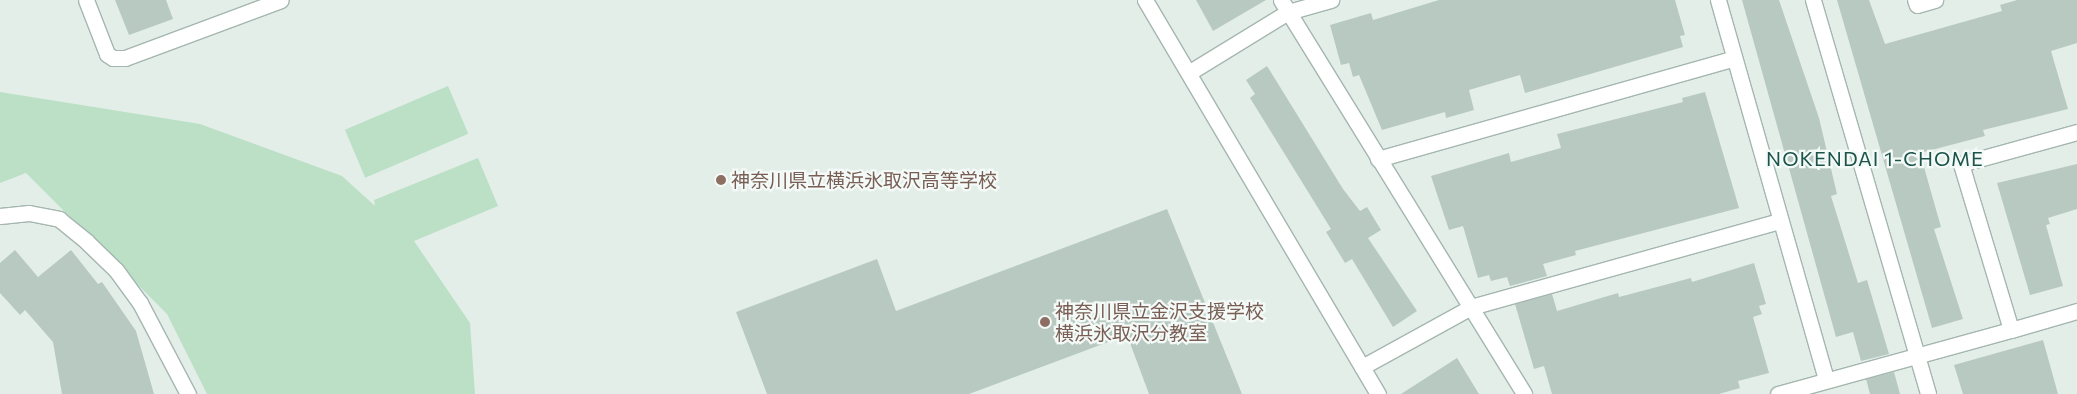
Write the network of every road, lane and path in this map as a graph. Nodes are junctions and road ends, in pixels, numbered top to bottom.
1 (86, 0) edge
2 (281, 0) edge
3 (1145, 0) edge
4 (1331, 0) edge
5 (1718, 0) edge
6 (1813, 0) edge
7 (1915, 0) edge
8 (1935, 0) edge
9 (1284, 6) edge
10 (1734, 58) junction
11 (1190, 72) junction
12 (2077, 132) edge
13 (1378, 158) junction
14 (0, 216) edge
15 (1780, 221) junction
16 (1471, 307) junction
17 (2077, 311) edge
18 (2011, 330) junction
19 (1915, 353) junction
20 (1362, 367) junction
21 (1826, 380) junction
22 (188, 394) edge
23 (1378, 394) edge
24 (1524, 394) edge
25 (1778, 394) edge
26 (1928, 394) edge

1 - 2 street
3 - 11 street
4 - 9 street
5 - 10 street
6 - 19 street
7 - 8 street
9 - 11 street
9 - 13 street
10 - 13 street
10 - 15 street
11 - 20 street
12 - 18 street
13 - 16 street
14 - 22 street
15 - 16 street
15 - 21 street
16 - 20 street
16 - 24 street
17 - 18 street
18 - 19 street
19 - 21 street
19 - 26 street
20 - 23 street
21 - 25 street

